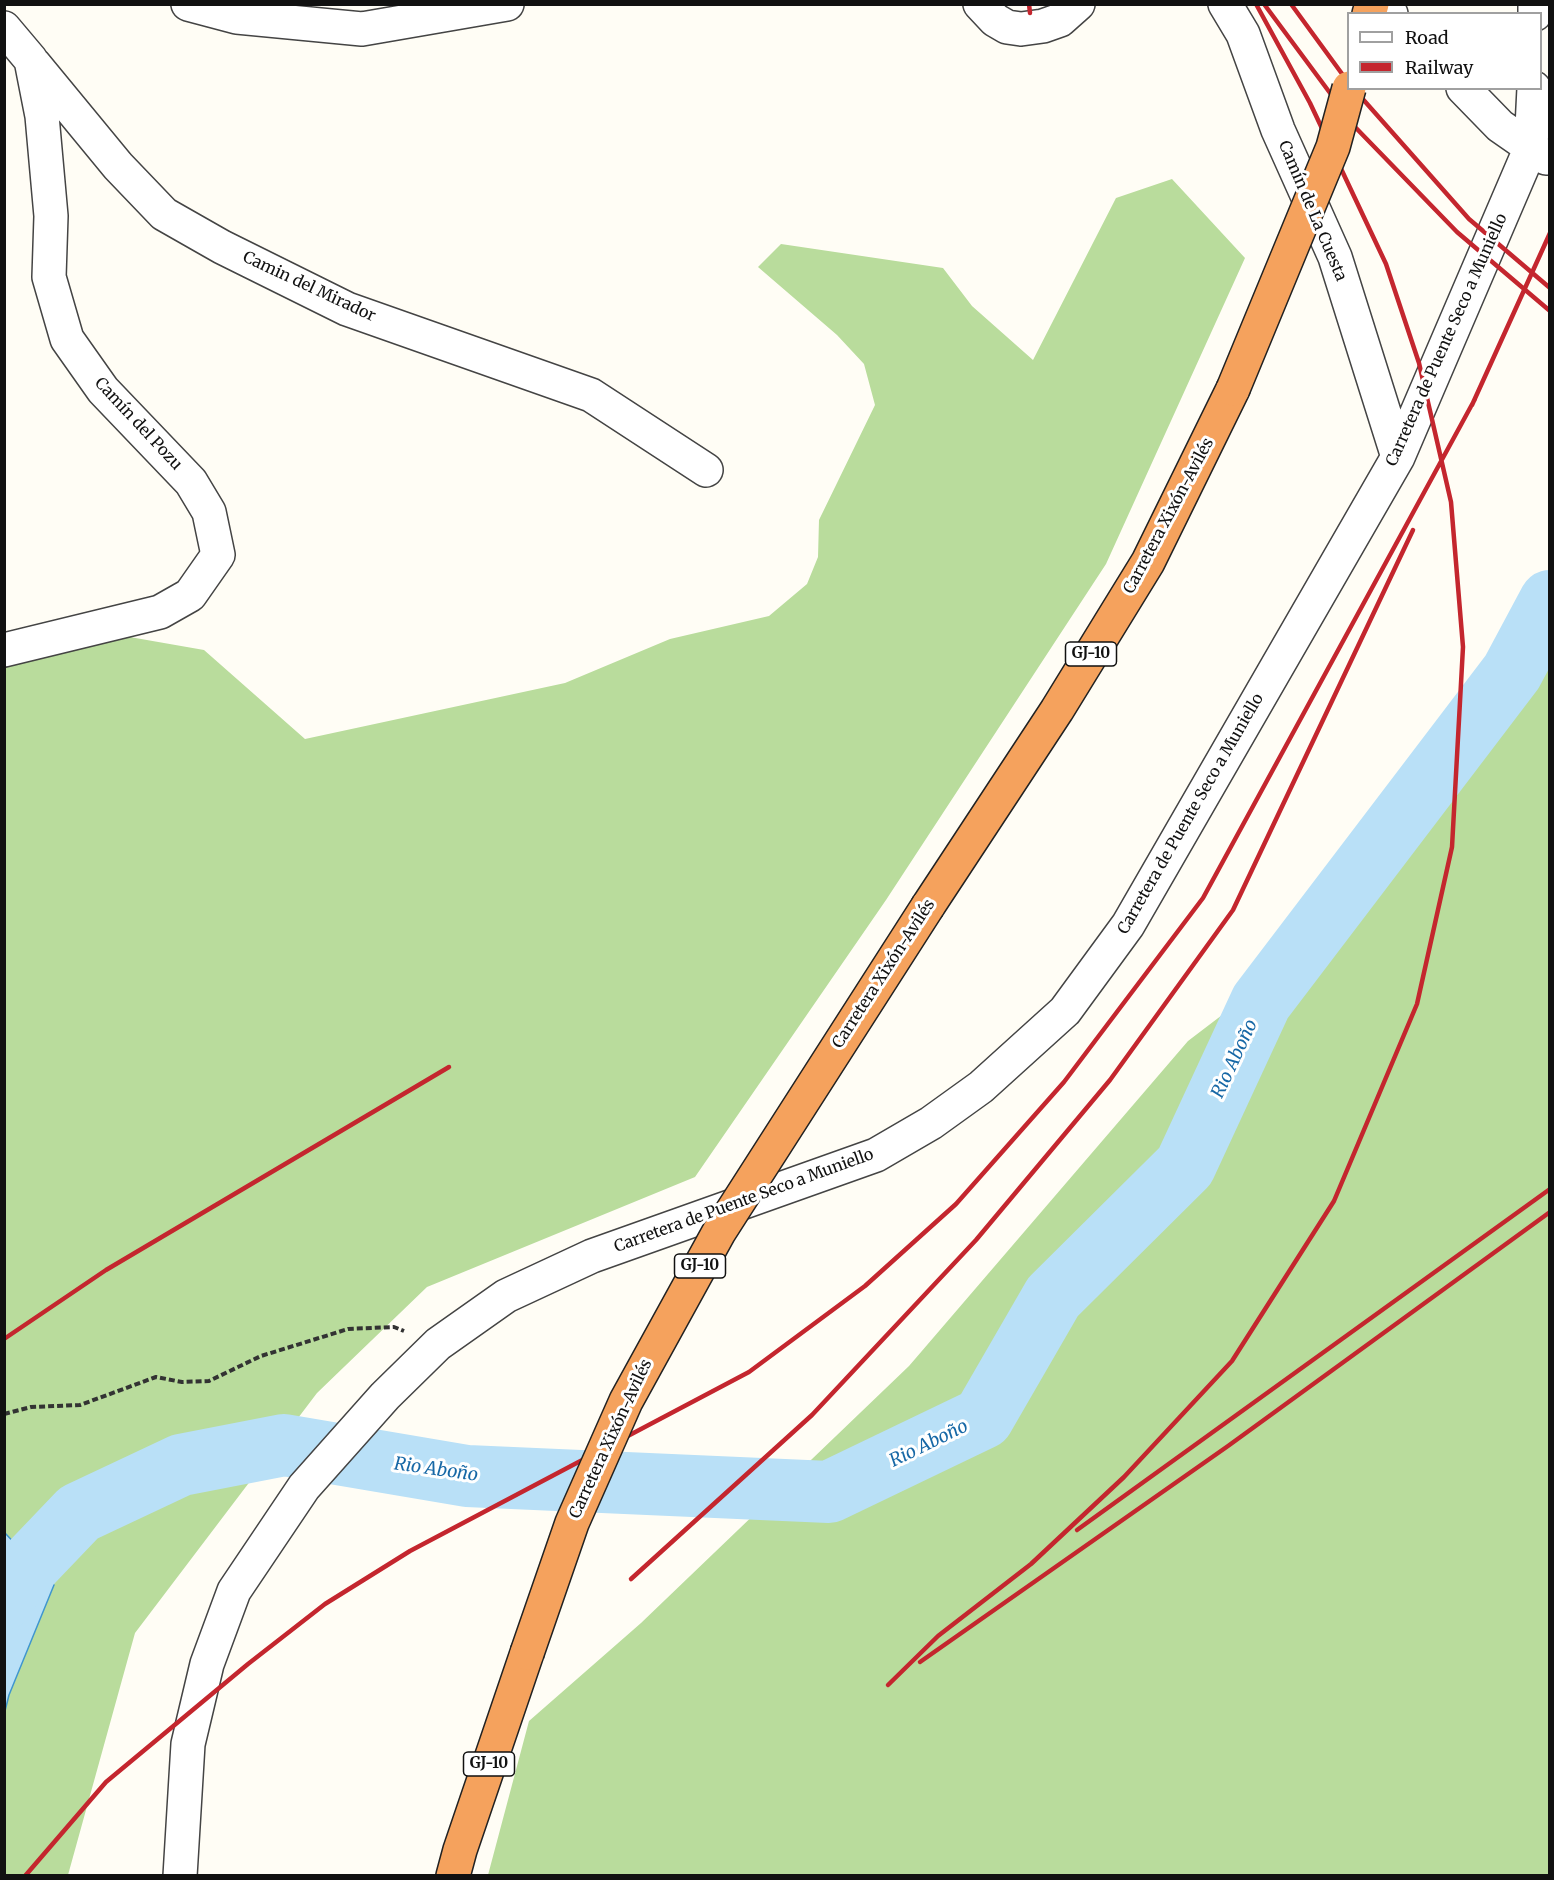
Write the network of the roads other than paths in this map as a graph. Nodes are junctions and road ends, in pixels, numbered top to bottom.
1 (188, 4) edge
2 (507, 4) edge
3 (980, 4) edge
4 (1078, 4) edge
5 (1225, 4) edge
6 (4, 28) edge
7 (31, 60) junction
8 (1348, 90) edge
9 (1465, 90) edge
10 (1534, 90) edge
11 (1540, 154) edge
12 (1398, 457) junction
13 (706, 470) dead end
14 (4, 650) edge
15 (180, 1875) edge
16 (453, 1875) edge

1 - 2 street
3 - 4 street
5 - 12 street, Camín de La Cuesta
6 - 7 street, Camín del Pozu
7 - 13 street, Camin del Mirador
7 - 14 street, Camín del Pozu
8 - 16 highway, Carretera Xixón-Avilés / GJ-10, bridge
9 - 11 street
10 - 11 street, Carretera de Puente Seco a Muniello
11 - 12 street, Carretera de Puente Seco a Muniello
12 - 15 street, Carretera de Puente Seco a Muniello

